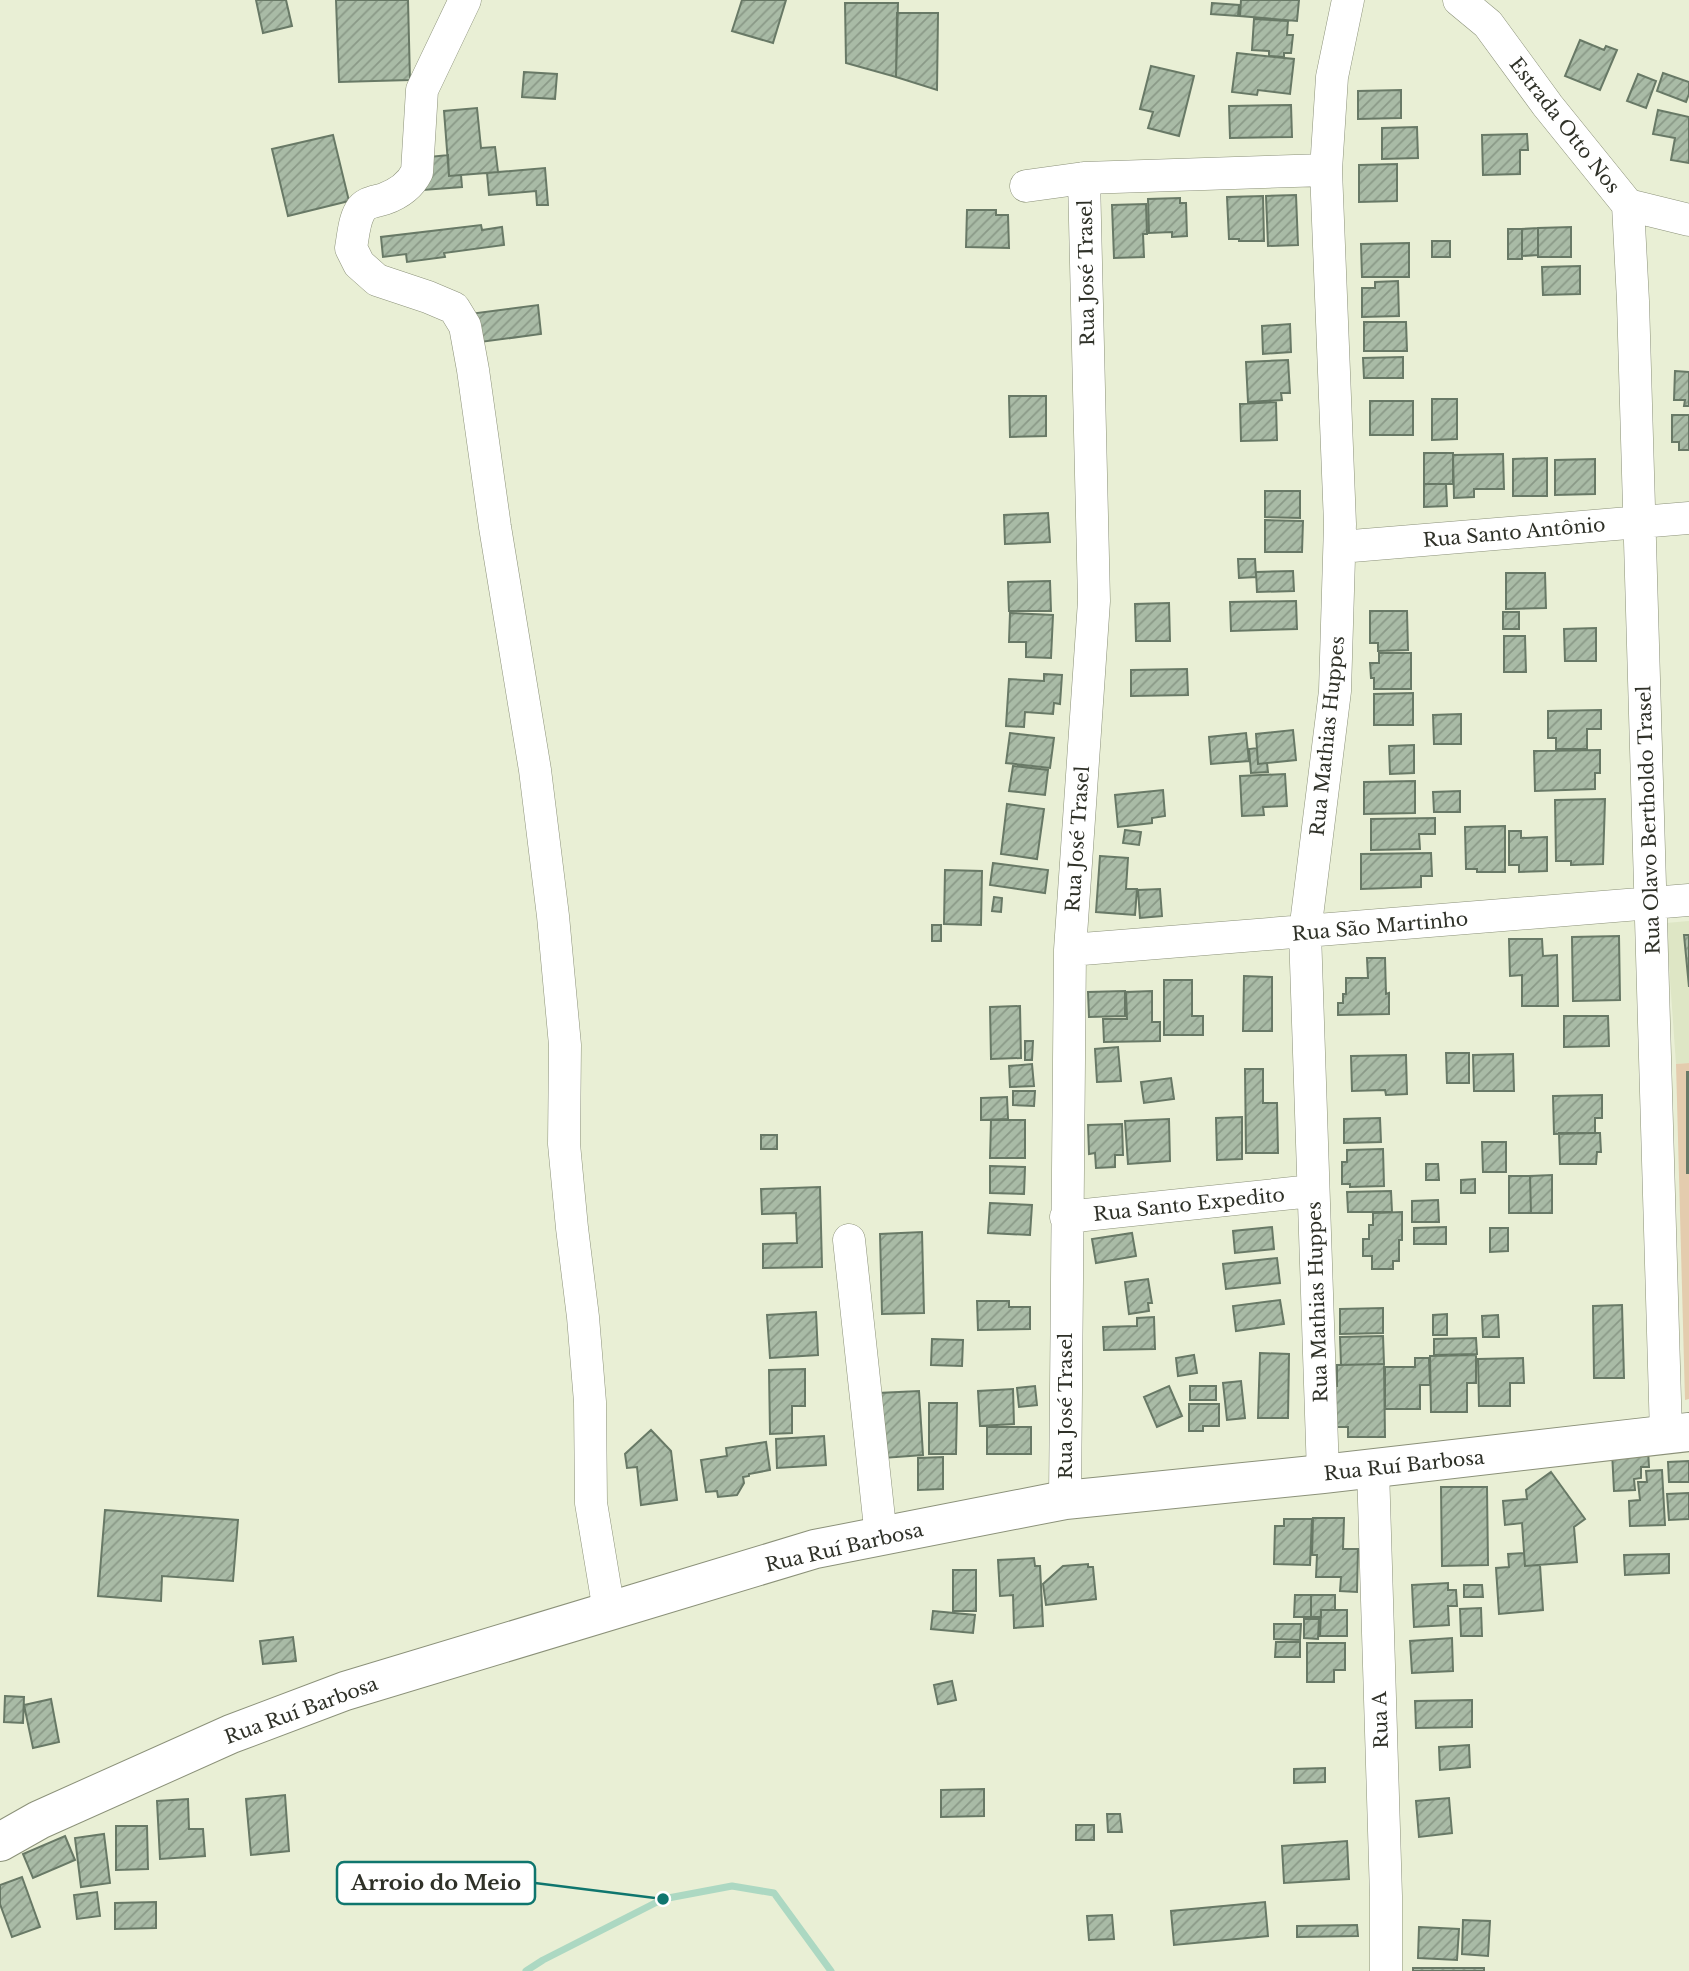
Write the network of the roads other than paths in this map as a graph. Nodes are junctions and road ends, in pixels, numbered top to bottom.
1 (465, 0) edge
2 (1348, 0) edge
3 (1459, 0) edge
4 (1326, 170) junction
5 (1084, 178) junction
6 (1026, 186) dead end
7 (1628, 205) junction
8 (1689, 220) edge
9 (1689, 518) edge
10 (1640, 522) junction
11 (1340, 547) junction
12 (1689, 900) edge
13 (1650, 904) junction
14 (1305, 932) junction
15 (1070, 950) junction
16 (1312, 1191) junction
17 (1066, 1217) junction
18 (849, 1240) dead end
19 (1678, 1434) edge
20 (1373, 1468) junction
21 (1323, 1474) junction
22 (1065, 1500) junction
23 (881, 1537) junction
24 (609, 1611) junction
25 (0, 1842) edge
26 (1386, 1971) edge

1 - 24 street
2 - 4 street, Rua Mathias Huppes
3 - 7 street, Estrada Otto Nos
4 - 5 street
4 - 11 street, Rua Mathias Huppes
5 - 6 street
5 - 15 street, Rua José Trasel
7 - 8 street, Estrada Otto Nos
7 - 10 street, Rua Olavo Bertholdo Trasel
9 - 10 street, Rua Santo Antônio
10 - 11 street, Rua Santo Antônio
10 - 13 street, Rua Olavo Bertholdo Trasel
11 - 14 street, Rua Mathias Huppes
12 - 13 street, Rua São Martinho
13 - 14 street, Rua São Martinho
13 - 19 street, Rua Olavo Bertholdo Trasel
14 - 15 street, Rua São Martinho
14 - 16 street, Rua Mathias Huppes
15 - 17 street, Rua José Trasel
16 - 17 street, Rua Santo Expedito
16 - 21 street, Rua Mathias Huppes
17 - 22 street, Rua José Trasel
18 - 23 street
19 - 20 main road, Rua Ruí Barbosa
20 - 21 main road, Rua Ruí Barbosa
20 - 26 street, Rua A
21 - 22 main road, Rua Ruí Barbosa
22 - 23 main road, Rua Ruí Barbosa
23 - 24 main road, Rua Ruí Barbosa
24 - 25 main road, Rua Ruí Barbosa

